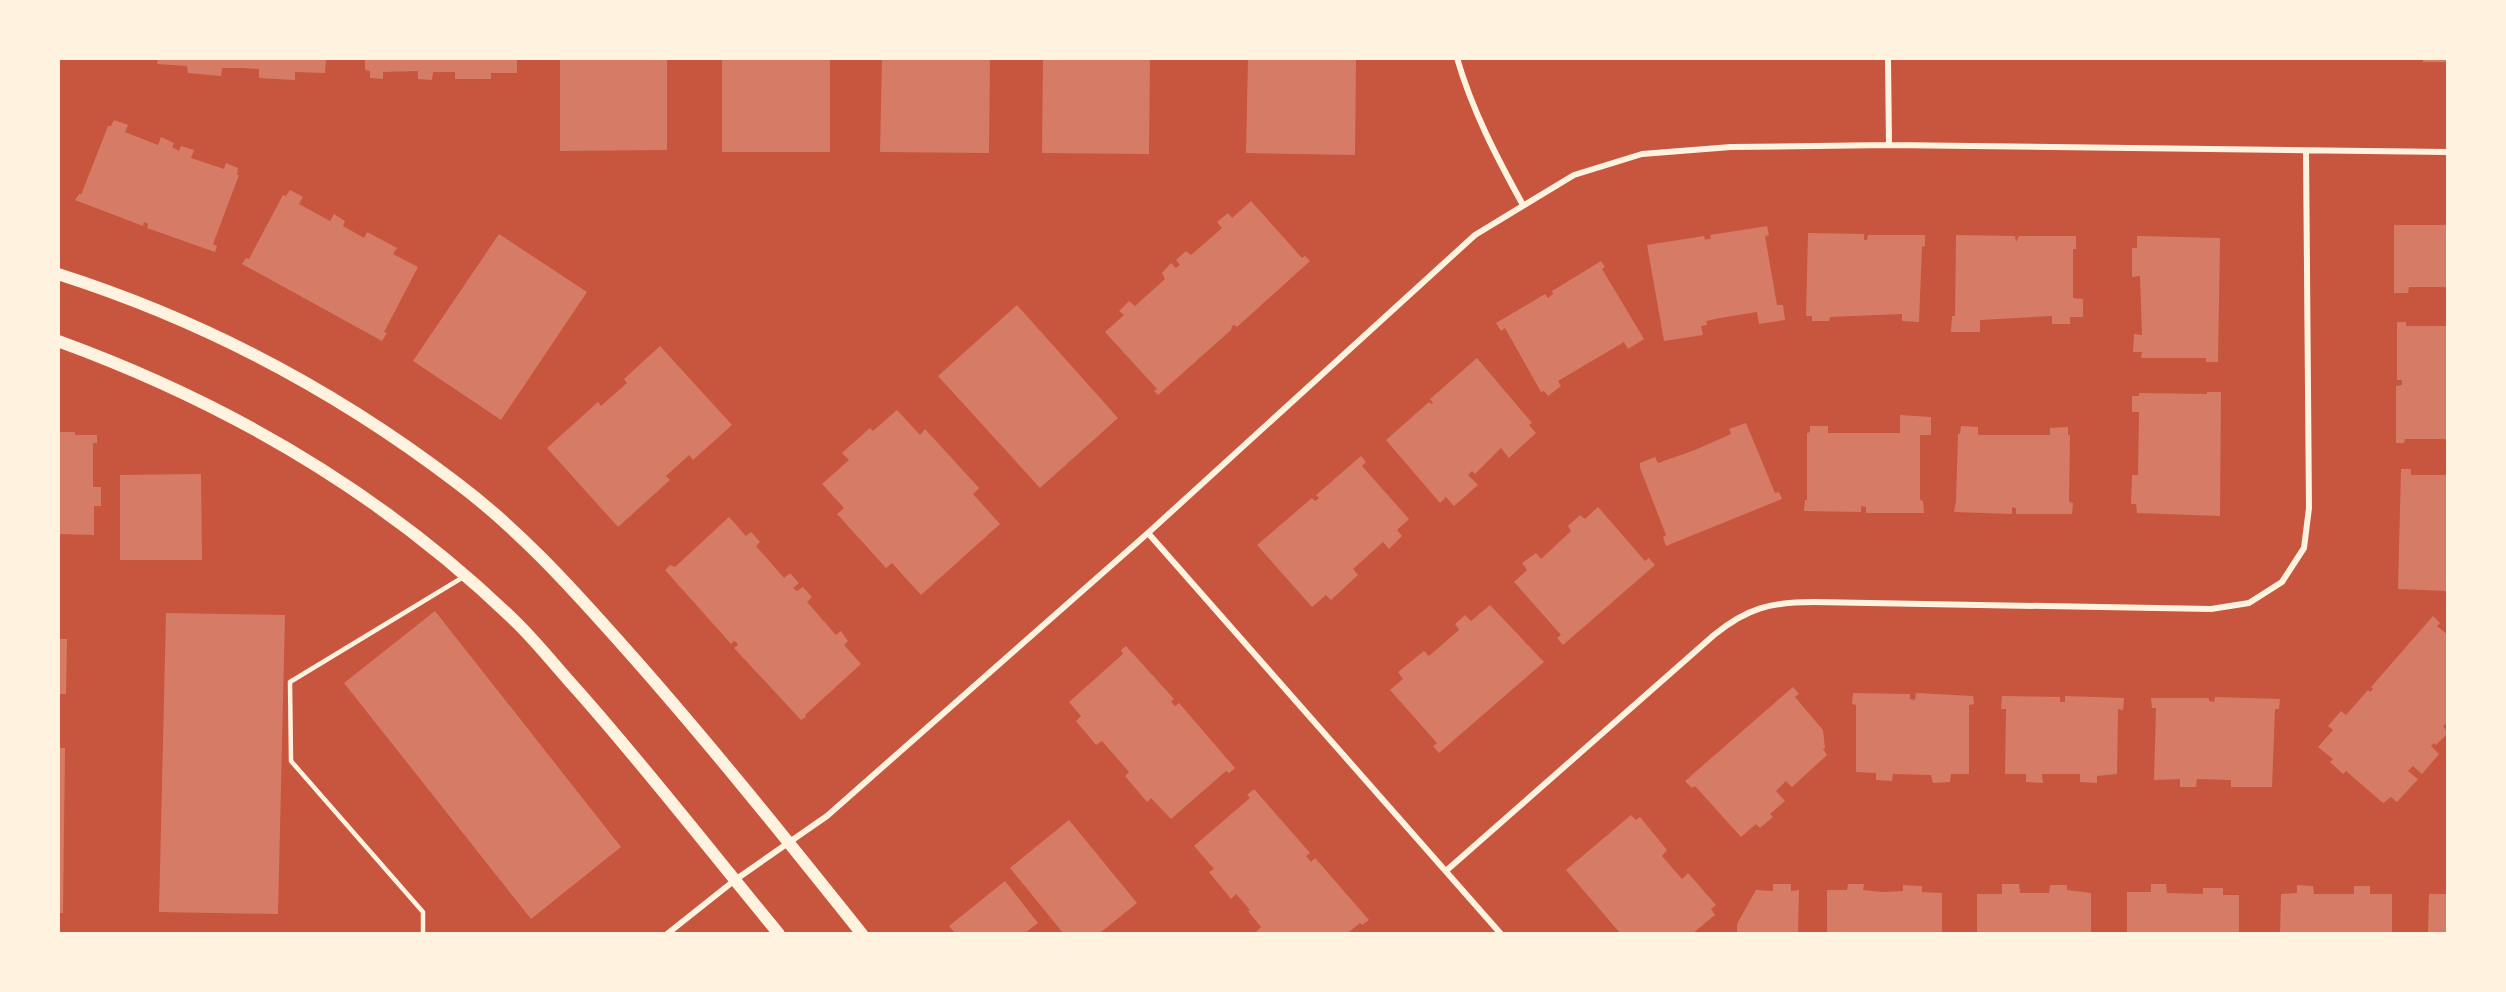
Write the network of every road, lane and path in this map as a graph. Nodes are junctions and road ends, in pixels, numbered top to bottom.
1 (1457, 58) edge
2 (1888, 58) edge
3 (1889, 145) junction
4 (2306, 151) junction
5 (2448, 152) edge
6 (1523, 205) junction
7 (58, 274) edge
8 (58, 341) edge
9 (1148, 533) junction
10 (465, 576) junction
11 (788, 843) junction
12 (1447, 870) junction
13 (735, 880) junction
14 (423, 933) edge
15 (667, 933) edge
16 (779, 933) edge
17 (862, 933) edge
18 (1501, 933) edge

1 - 6 street
2 - 3 street
3 - 4 street
3 - 6 street
4 - 5 street
4 - 12 street
6 - 9 street
7 - 11 main road
8 - 10 main road
9 - 11 street
9 - 12 street
10 - 13 main road
10 - 14 lane
11 - 13 street
11 - 17 main road
12 - 18 street
13 - 15 street
13 - 16 main road

